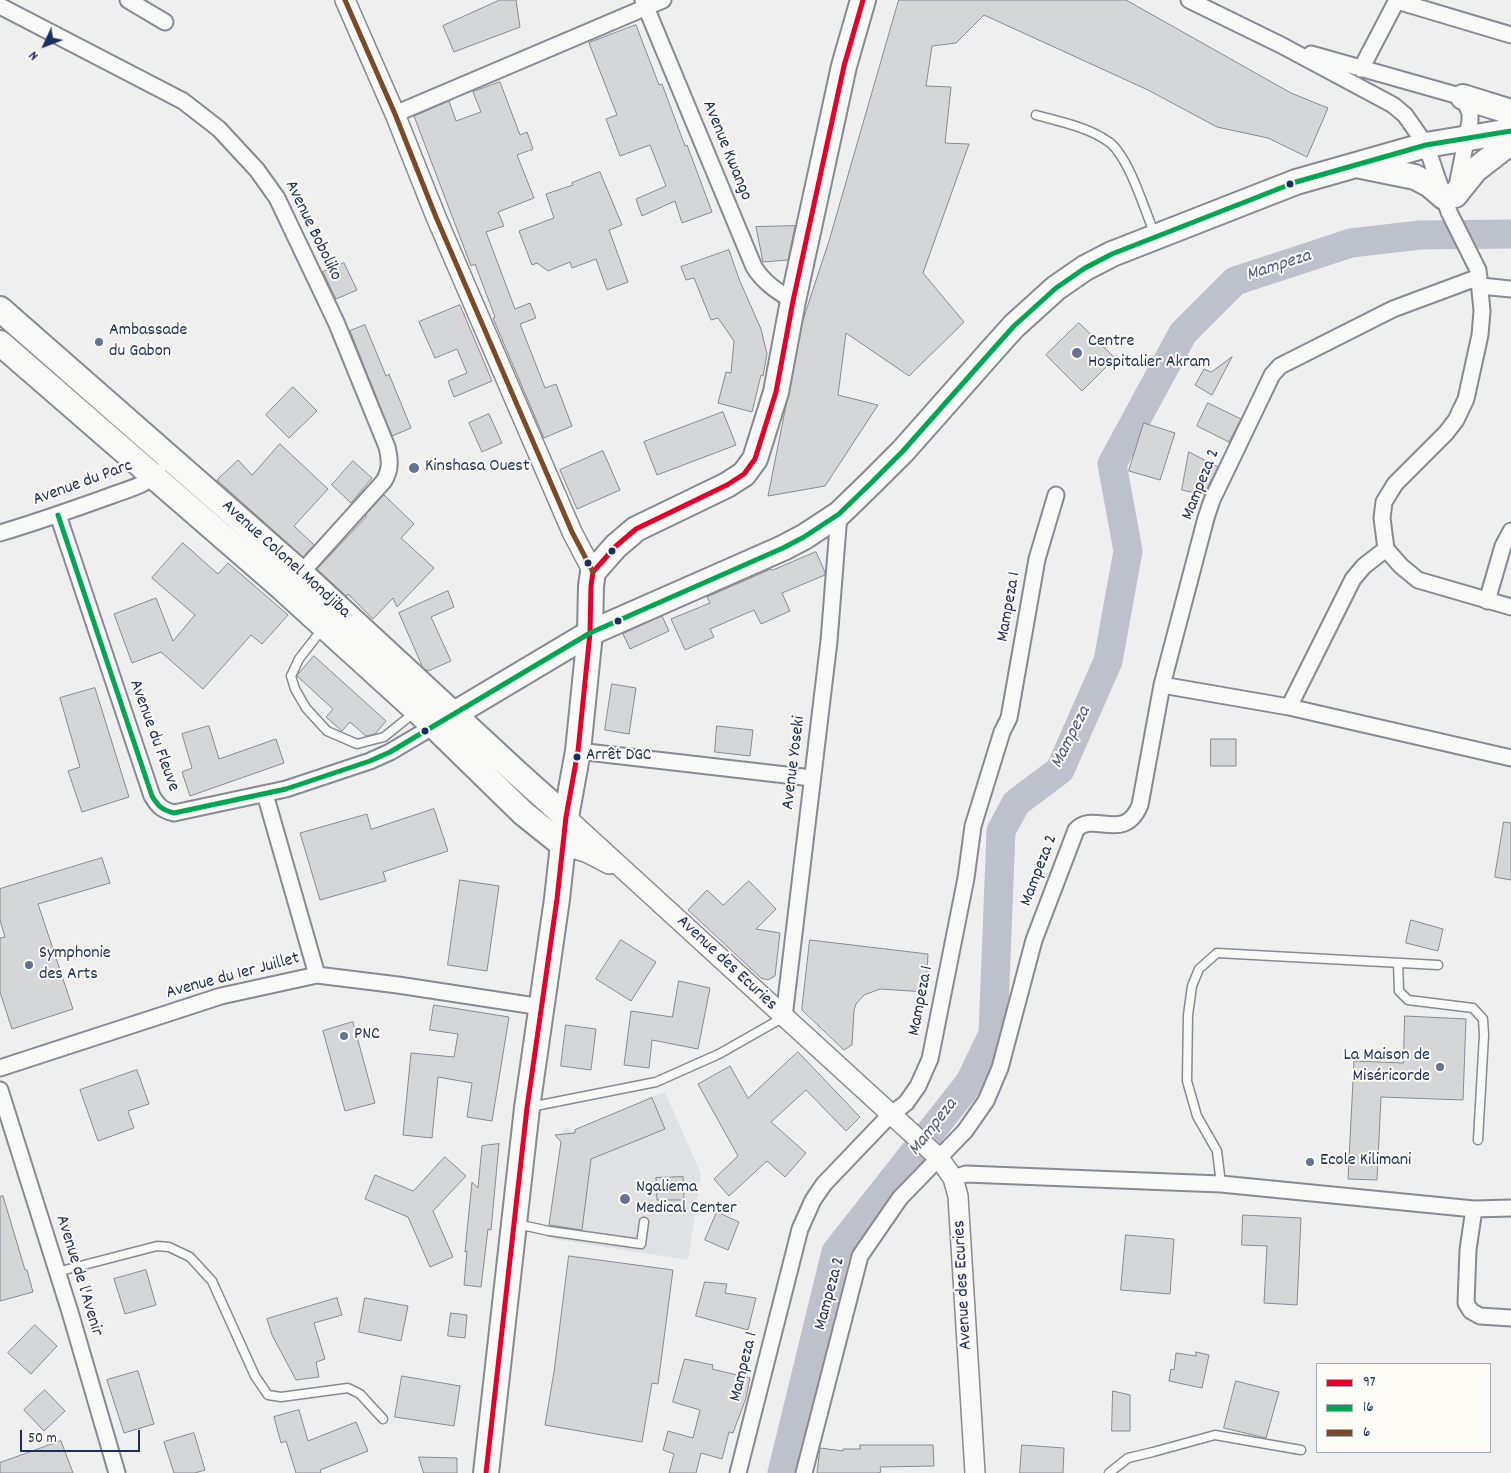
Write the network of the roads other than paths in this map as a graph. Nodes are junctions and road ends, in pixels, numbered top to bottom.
1 (128, 0) edge
2 (345, 0) edge
3 (663, 0) edge
4 (863, 0) edge
5 (1189, 0) edge
6 (1397, 0) edge
7 (645, 4) edge
8 (0, 6) edge
9 (165, 22) dead end
10 (1511, 35) edge
11 (1281, 45) junction
12 (1361, 69) junction
13 (1463, 97) junction
14 (1511, 112) edge
15 (395, 114) junction
16 (1036, 115) dead end
17 (1511, 132) edge
18 (1467, 138) junction
19 (1511, 142) edge
20 (1426, 146) junction
21 (1354, 165) junction
22 (1451, 203) junction
23 (1156, 237) junction
24 (1480, 282) junction
25 (1511, 289) edge
26 (793, 301) junction
27 (0, 309) edge
28 (0, 343) edge
29 (171, 457) junction
30 (153, 477) junction
31 (1056, 495) dead end
32 (838, 514) junction
33 (58, 515) junction
34 (1511, 532) edge
35 (0, 533) edge
36 (1386, 549) junction
37 (593, 572) junction
38 (301, 573) junction
39 (1487, 601) junction
40 (1511, 607) edge
41 (324, 627) junction
42 (590, 633) junction
43 (1162, 685) junction
44 (1289, 707) junction
45 (435, 717) junction
46 (578, 750) junction
47 (1511, 758) edge
48 (812, 778) junction
49 (265, 794) junction
50 (566, 817) junction
51 (563, 845) junction
52 (628, 874) junction
53 (1398, 962) junction
54 (1438, 964) dead end
55 (317, 974) junction
56 (542, 1008) junction
57 (784, 1017) junction
58 (0, 1068) edge
59 (0, 1090) edge
60 (527, 1108) junction
61 (894, 1118) junction
62 (1478, 1140) dead end
63 (934, 1153) junction
64 (953, 1178) junction
65 (1221, 1184) junction
66 (1511, 1208) edge
67 (1474, 1210) junction
68 (644, 1222) dead end
69 (514, 1223) junction
70 (57, 1272) junction
71 (1511, 1318) edge
72 (383, 1419) dead end
73 (1301, 1450) dead end
74 (117, 1473) edge
75 (486, 1473) edge
76 (738, 1473) edge
77 (804, 1473) edge
78 (975, 1473) edge
79 (1109, 1473) edge

1 - 9 street
2 - 15 street
3 - 7 street
4 - 26 main road
5 - 11 street
6 - 10 street
6 - 12 street
7 - 15 street
7 - 26 street, Avenue Kwango
8 - 38 street, Avenue Boboliko
11 - 12 street
11 - 20 street
12 - 13 street
13 - 14 main road
13 - 18 street
15 - 37 street
16 - 23 lane
17 - 18 main road
18 - 20 main road
18 - 22 street
19 - 22 main road
20 - 21 main road
20 - 22 street
21 - 22 main road
21 - 23 main road
22 - 24 street
23 - 32 main road
24 - 25 street
24 - 36 street
24 - 43 street, Mampeza 2
26 - 37 main road
27 - 29 main road, Avenue Colonel Mondjiba
28 - 30 main road, Avenue Colonel Mondjiba
29 - 30 street, Avenue du Parc
29 - 38 main road, Avenue Colonel Mondjiba
30 - 33 street, Avenue du Parc
30 - 41 main road, Avenue Colonel Mondjiba
31 - 61 street, Mampeza 1
32 - 42 main road
32 - 48 street, Avenue Yoseki
33 - 35 street, Avenue du Parc
33 - 49 street, Avenue du Fleuve
34 - 39 street
36 - 39 street
36 - 44 street
37 - 42 main road
38 - 45 main road, Avenue Colonel Mondjiba
39 - 40 street
41 - 45 main road, Avenue Colonel Mondjiba
41 - 45 lane
42 - 45 main road
42 - 46 main road
43 - 44 street
43 - 63 street, Mampeza 2
44 - 47 street
45 - 49 street, Avenue du Fleuve
45 - 50 main road, Avenue Colonel Mondjiba
45 - 51 main road, Avenue Colonel Mondjiba
46 - 48 street
46 - 50 main road
48 - 57 street, Avenue Yoseki
49 - 55 street
50 - 51 main road
50 - 52 street, Avenue des Ecuries
51 - 52 street, Avenue des Ecuries
51 - 56 main road
52 - 57 street, Avenue des Ecuries
53 - 54 lane
53 - 62 lane
53 - 65 lane
55 - 56 street, Avenue du 1er Juillet
55 - 58 street, Avenue du 1er Juillet
56 - 60 main road
57 - 60 lane
57 - 61 street, Avenue des Ecuries
59 - 70 street, Avenue de l'Avenir
60 - 69 main road
61 - 63 street, Avenue des Ecuries
61 - 76 street, Mampeza 1
63 - 64 street, Avenue des Ecuries
63 - 77 street, Mampeza 2
64 - 65 street
64 - 78 street, Avenue des Ecuries
65 - 67 street
66 - 67 street
67 - 71 street
68 - 69 lane
69 - 75 main road
70 - 72 lane
70 - 74 street, Avenue de l'Avenir
73 - 79 lane

